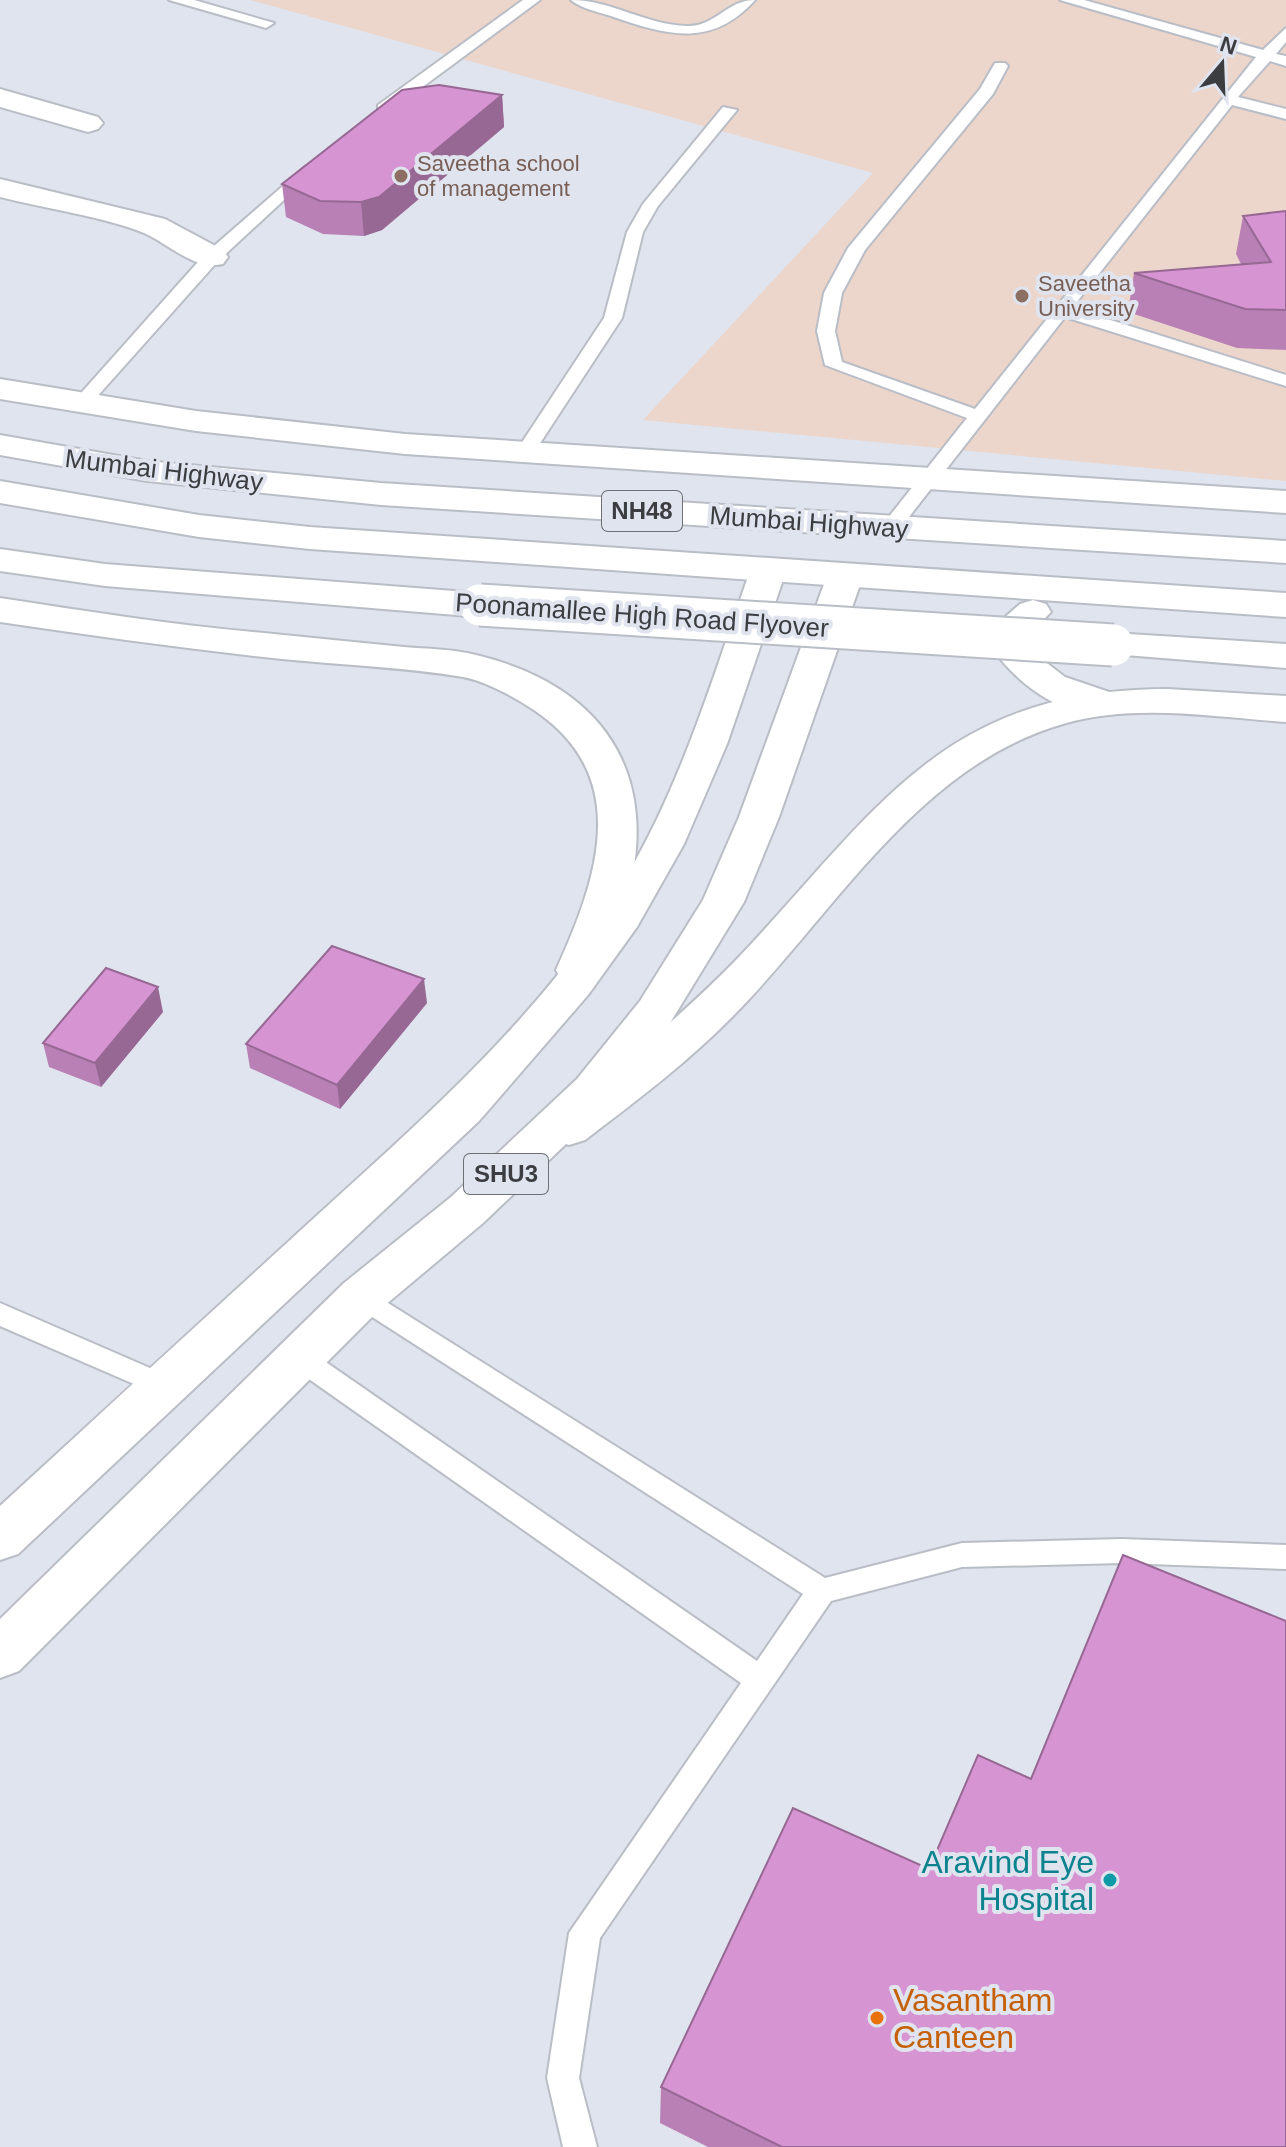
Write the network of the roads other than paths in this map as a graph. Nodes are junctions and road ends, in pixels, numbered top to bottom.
1 (176, 0) edge
2 (533, 0) edge
3 (578, 0) edge
4 (748, 0) edge
5 (1067, 0) edge
6 (266, 23) dead end
7 (1286, 33) edge
8 (1263, 57) junction
9 (1286, 61) edge
10 (1000, 66) dead end
11 (0, 98) edge
12 (1228, 99) junction
13 (729, 110) dead end
14 (1286, 114) edge
15 (368, 120) edge
16 (88, 123) dead end
17 (322, 157) edge
18 (0, 188) edge
19 (212, 257) junction
20 (1063, 311) junction
21 (1286, 381) edge
22 (0, 389) edge
23 (80, 405) junction
24 (978, 416) junction
25 (0, 445) edge
26 (524, 453) junction
27 (931, 479) junction
28 (0, 492) edge
29 (1286, 502) edge
30 (891, 527) junction
31 (1286, 552) edge
32 (0, 560) edge
33 (768, 571) junction
34 (845, 576) junction
35 (1078, 591) junction
36 (1286, 605) edge
37 (0, 610) edge
38 (1286, 656) edge
39 (1104, 704) junction
40 (1286, 709) edge
41 (561, 1000) junction
42 (507, 1173) junction
43 (361, 1297) junction
44 (0, 1314) edge
45 (298, 1357) junction
46 (164, 1386) junction
47 (0, 1538) edge
48 (1286, 1557) edge
49 (822, 1591) junction
50 (0, 1654) edge
51 (760, 1680) junction
52 (580, 2147) edge

1 - 6 lane
2 - 15 lane
3 - 4 lane
5 - 8 lane
7 - 8 lane
8 - 9 lane
8 - 12 lane
10 - 24 lane
11 - 16 main road
12 - 14 lane
12 - 20 lane
13 - 26 lane
17 - 19 lane
18 - 19 main road
19 - 23 lane
20 - 21 lane
20 - 24 lane
22 - 23 main road
23 - 26 main road
24 - 27 lane
25 - 30 main road, Mumbai Highway / NH48
26 - 27 main road
27 - 29 main road
27 - 30 lane
28 - 33 main road
30 - 31 main road, Mumbai Highway / NH48
32 - 38 main road, Poonamallee High Road Flyover, bridge
33 - 34 main road
33 - 41 main road, SHU3
34 - 35 main road
34 - 42 main road, SHU3
35 - 36 main road
35 - 39 main road
37 - 41 main road
39 - 40 main road
39 - 42 main road
41 - 46 main road, SHU3
42 - 43 main road, SHU3
43 - 45 main road, SHU3
43 - 49 lane
44 - 46 lane
45 - 50 main road, SHU3
45 - 51 lane
46 - 47 main road, SHU3
48 - 49 lane
49 - 51 lane
51 - 52 lane

